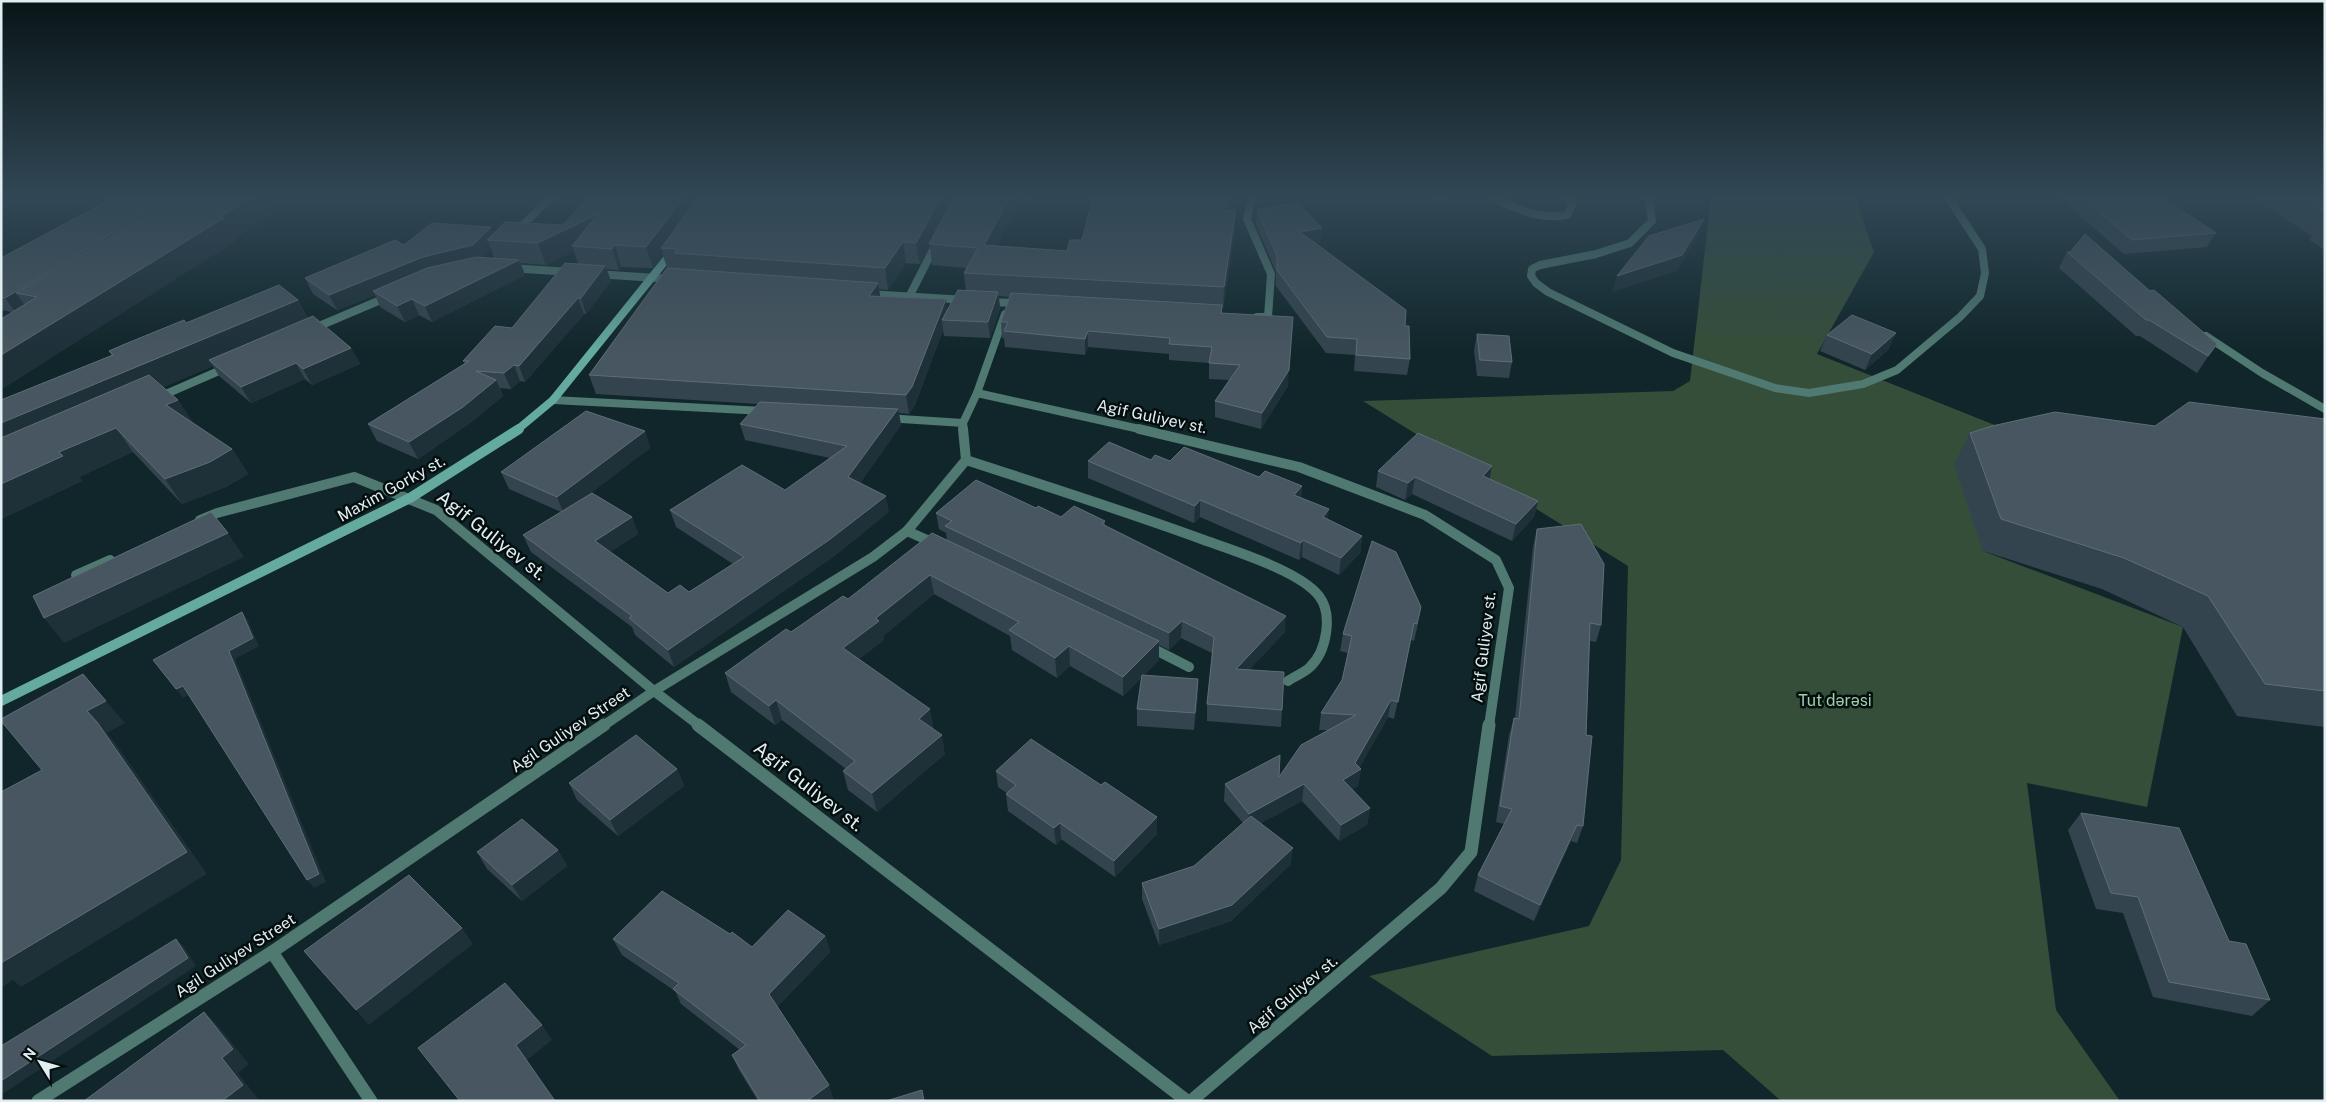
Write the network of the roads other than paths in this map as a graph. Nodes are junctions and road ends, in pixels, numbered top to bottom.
1 (675, 248) edge
2 (934, 248) edge
3 (1260, 248) edge
4 (1613, 248) edge
5 (1982, 248) edge
6 (502, 267) edge
7 (581, 273) edge
8 (591, 273) edge
9 (653, 278) junction
10 (680, 280) edge
11 (397, 293) edge
12 (859, 293) edge
13 (909, 297) junction
14 (1008, 303) junction
15 (1028, 304) edge
16 (1249, 316) edge
17 (307, 331) edge
18 (2202, 333) edge
19 (235, 363) edge
20 (977, 394) junction
21 (154, 399) edge
22 (553, 400) junction
23 (2325, 409) edge
24 (774, 412) edge
25 (874, 418) edge
26 (963, 423) junction
27 (966, 460) junction
28 (410, 498) junction
29 (190, 524) edge
30 (908, 531) junction
31 (946, 549) edge
32 (120, 556) edge
33 (76, 575) edge
34 (1139, 642) edge
35 (1189, 667) dead end
36 (1288, 680) dead end
37 (654, 691) junction
38 (1, 701) edge
39 (272, 952) junction
40 (38, 1101) edge
41 (372, 1101) edge
42 (1189, 1101) edge

1 - 9 main road, Maxim Gorky st.
2 - 13 street
3 - 16 street
4 - 5 street
6 - 7 street
8 - 9 street
9 - 10 street
9 - 22 main road, Maxim Gorky st.
11 - 17 street
12 - 13 street
13 - 14 street
14 - 15 street
14 - 20 street
18 - 23 street
19 - 21 street
20 - 26 street
20 - 42 street, Agif Guliyev st.
22 - 24 street
22 - 28 main road, Maxim Gorky st.
25 - 26 street
26 - 27 street
27 - 30 street, Agil Guliyev Street
27 - 36 street
28 - 29 street, Agif Guliyev st.
28 - 37 street, Agif Guliyev st.
28 - 38 main road, Maxim Gorky st.
30 - 31 street
30 - 37 street, Agil Guliyev Street
32 - 33 street
34 - 35 street
37 - 39 street, Agil Guliyev Street
37 - 42 street, Agif Guliyev st.
39 - 40 street, Agil Guliyev Street
39 - 41 street

